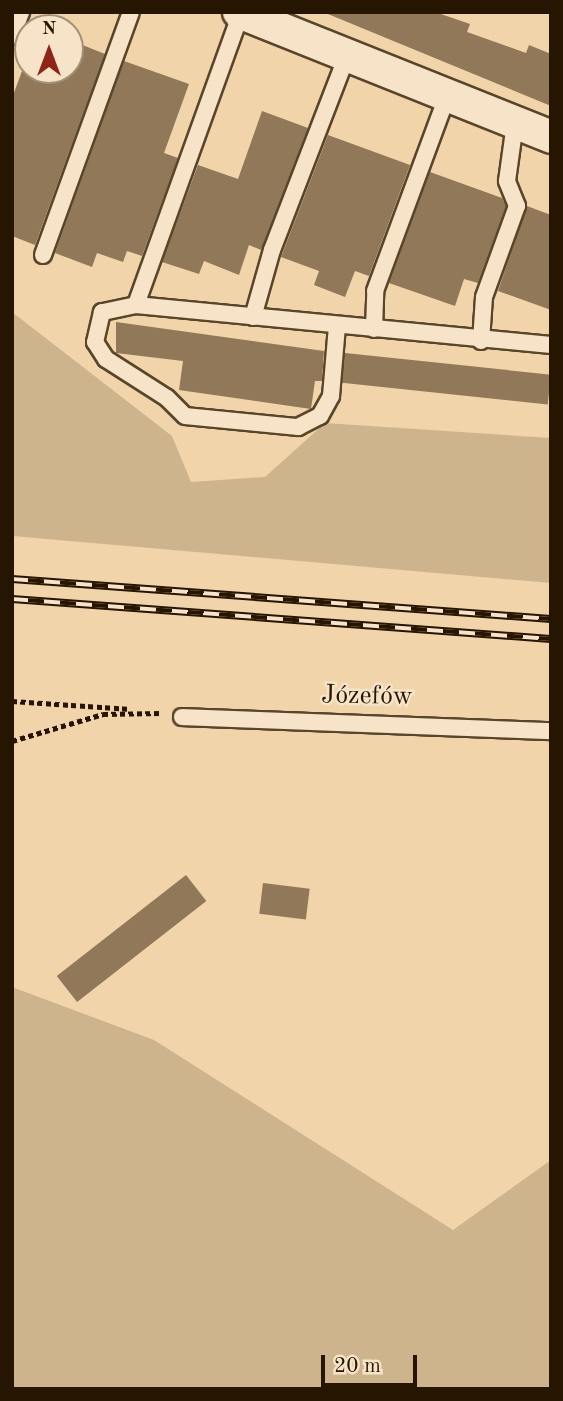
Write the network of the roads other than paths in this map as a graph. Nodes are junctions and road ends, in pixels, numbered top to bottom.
1 (21, 12) edge
2 (131, 12) edge
3 (240, 13) edge
4 (12, 36) edge
5 (347, 56) junction
6 (447, 96) junction
7 (515, 123) junction
8 (551, 138) edge
9 (43, 255) dead end
10 (136, 305) junction
11 (253, 317) junction
12 (337, 326) junction
13 (374, 330) junction
14 (481, 341) junction
15 (551, 345) edge
16 (182, 717) road end
17 (551, 731) edge

1 - 4 lane
2 - 9 lane
3 - 5 street
3 - 10 lane
5 - 6 street
5 - 11 lane
6 - 7 street
6 - 13 lane
7 - 8 street
7 - 14 lane
10 - 11 lane
10 - 12 lane
11 - 12 lane
12 - 13 lane
13 - 14 lane
14 - 15 lane
16 - 17 lane, Józefów

